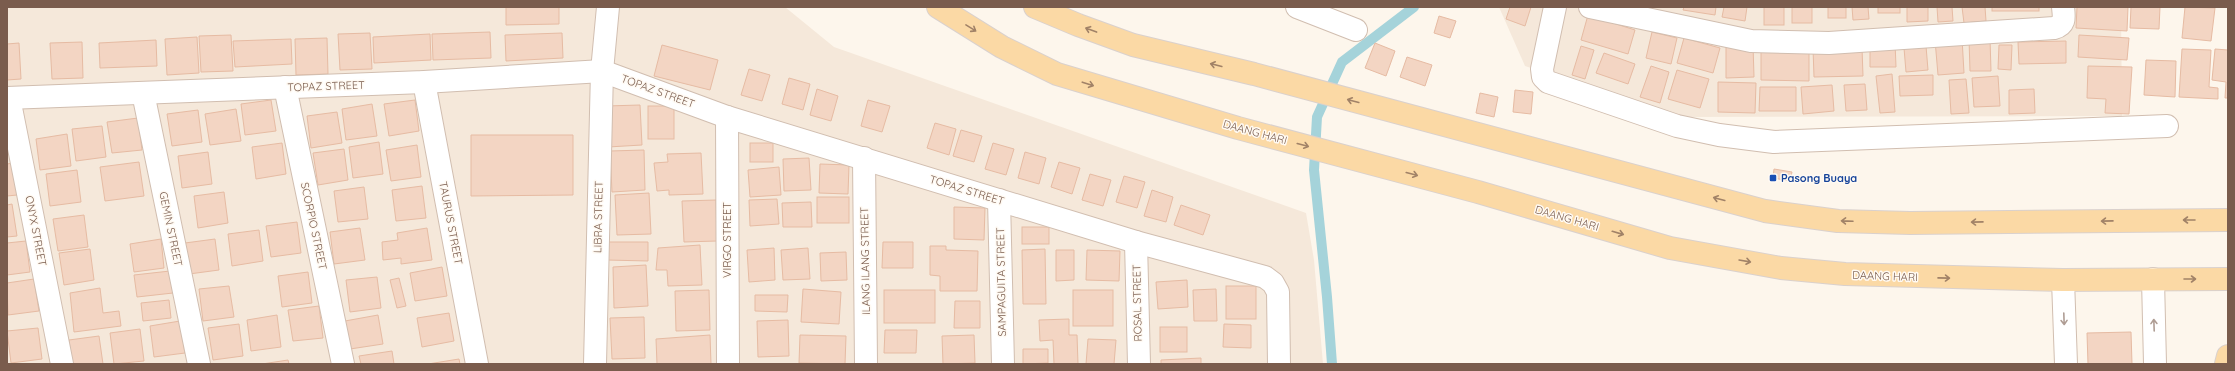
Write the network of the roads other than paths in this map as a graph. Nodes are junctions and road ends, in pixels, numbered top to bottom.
1 (608, 7) edge
2 (938, 7) edge
3 (1035, 7) edge
4 (1297, 7) edge
5 (1555, 7) edge
6 (1590, 7) edge
7 (2063, 7) edge
8 (1356, 30) dead end
9 (602, 71) junction
10 (424, 82) junction
11 (285, 88) junction
12 (143, 93) junction
13 (8, 98) edge
14 (728, 117) junction
15 (2167, 126) dead end
16 (864, 158) junction
17 (999, 200) junction
18 (2228, 220) edge
19 (1136, 242) junction
20 (2153, 279) junction
21 (2228, 279) edge
22 (2063, 280) junction
23 (2228, 356) edge
24 (62, 364) edge
25 (199, 364) edge
26 (343, 364) edge
27 (478, 364) edge
28 (595, 364) edge
29 (728, 364) edge
30 (866, 364) edge
31 (1003, 364) edge
32 (1139, 364) edge
33 (1279, 364) edge
34 (2066, 364) edge
35 (2155, 364) edge
36 (2226, 364) edge

1 - 9 street, LIBRA STREET
2 -> 22 main road, DAANG HARI
18 -> 3 main road
4 - 8 street
5 - 15 street
6 - 7 street
9 - 10 street, TOPAZ STREET
9 - 14 street, TOPAZ STREET
9 - 28 street, LIBRA STREET
10 - 11 street, TOPAZ STREET
10 - 27 street, TAURUS STREET
11 - 12 street, TOPAZ STREET
11 - 26 street, SCORPIO STREET
12 - 13 street, TOPAZ STREET
12 - 25 street, GEMIN STREET
13 - 24 street, ONYX STREET
14 - 16 street, TOPAZ STREET
14 - 29 street, VIRGO STREET
16 - 17 street, TOPAZ STREET
16 - 30 street, ILANG ILANG STREET
17 - 19 street, TOPAZ STREET
17 - 31 street, SAMPAGUITA STREET
19 - 32 street, ROSAL STREET
19 - 33 street, TOPAZ STREET
20 -> 21 main road, DAANG HARI
20 - 22 main road, DAANG HARI
35 -> 20 street
22 -> 34 street
23 - 36 main road

